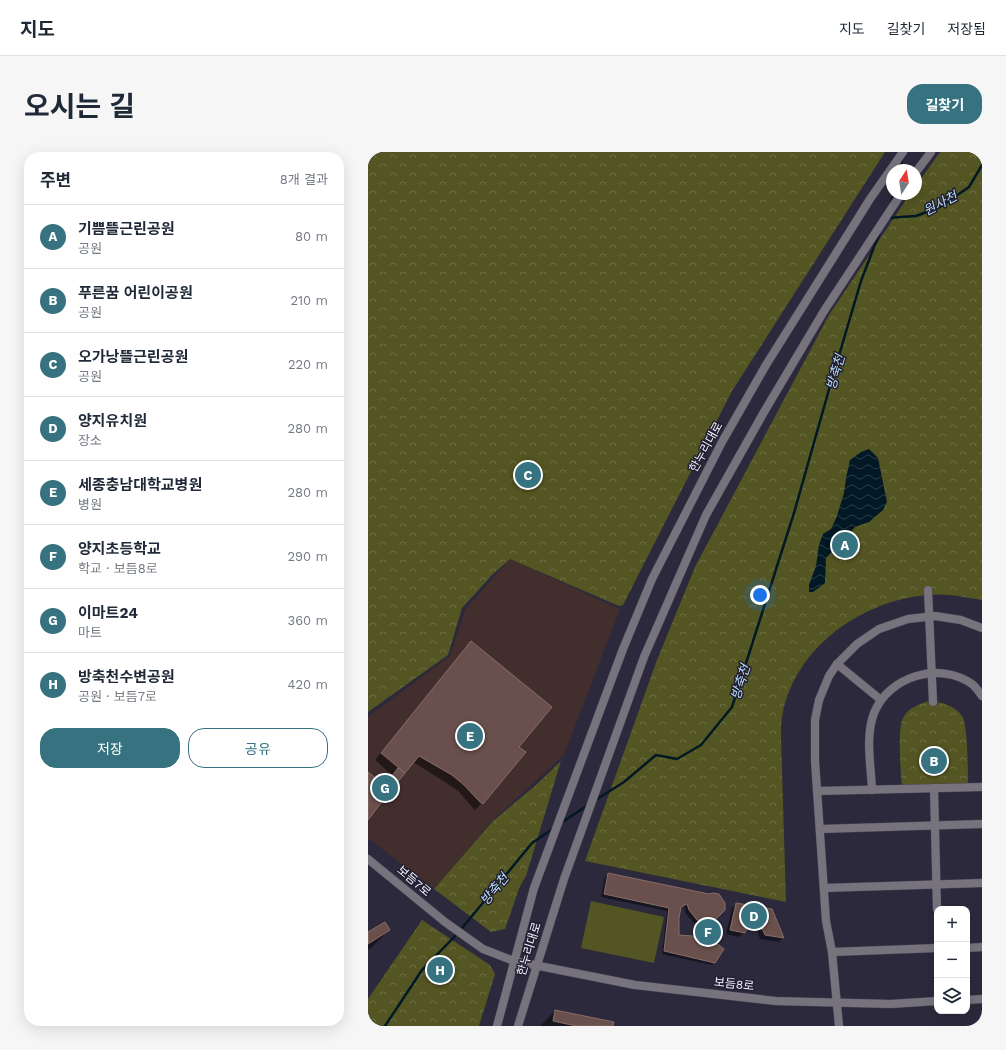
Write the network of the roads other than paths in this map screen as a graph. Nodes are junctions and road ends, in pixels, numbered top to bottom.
1 (903, 152) edge
2 (930, 152) edge
3 (922, 164) edge
4 (897, 200) edge
5 (928, 590) dead end
6 (929, 617) junction
7 (982, 628) edge
8 (837, 664) junction
9 (932, 673) junction
10 (982, 696) edge
11 (881, 700) junction
12 (933, 702) dead end
13 (982, 787) edge
14 (934, 788) junction
15 (872, 790) junction
16 (817, 791) junction
17 (982, 824) edge
18 (935, 825) junction
19 (820, 829) junction
20 (368, 859) edge
21 (982, 883) edge
22 (937, 885) junction
23 (824, 888) junction
24 (937, 906) edge
25 (934, 948) edge
26 (970, 948) edge
27 (982, 948) edge
28 (832, 952) junction
29 (514, 961) junction
30 (533, 965) junction
31 (982, 999) edge
32 (970, 1000) edge
33 (934, 1001) edge
34 (838, 1003) junction
35 (497, 1026) edge
36 (518, 1026) edge
37 (840, 1026) edge

1 - 29 street, 한누리대로
2 - 3 street
4 - 30 street, 한누리대로
5 - 6 street
6 - 7 street
6 - 8 street
6 - 9 street
8 - 11 street
8 - 16 street
9 - 10 street
9 - 11 street
9 - 12 street
11 - 15 street
13 - 14 street
14 - 15 street
14 - 18 street
15 - 16 street
16 - 19 street
17 - 18 street
18 - 19 street
18 - 22 street
19 - 23 street
20 - 29 street, 보듬7로
21 - 22 street
22 - 23 street
22 - 24 street
23 - 28 street
25 - 28 street
26 - 27 street
28 - 34 street
29 - 30 street
29 - 35 street, 한누리대로
30 - 34 street, 보듬8로
30 - 36 street, 한누리대로
31 - 32 street
33 - 34 street, 보듬8로
34 - 37 street

